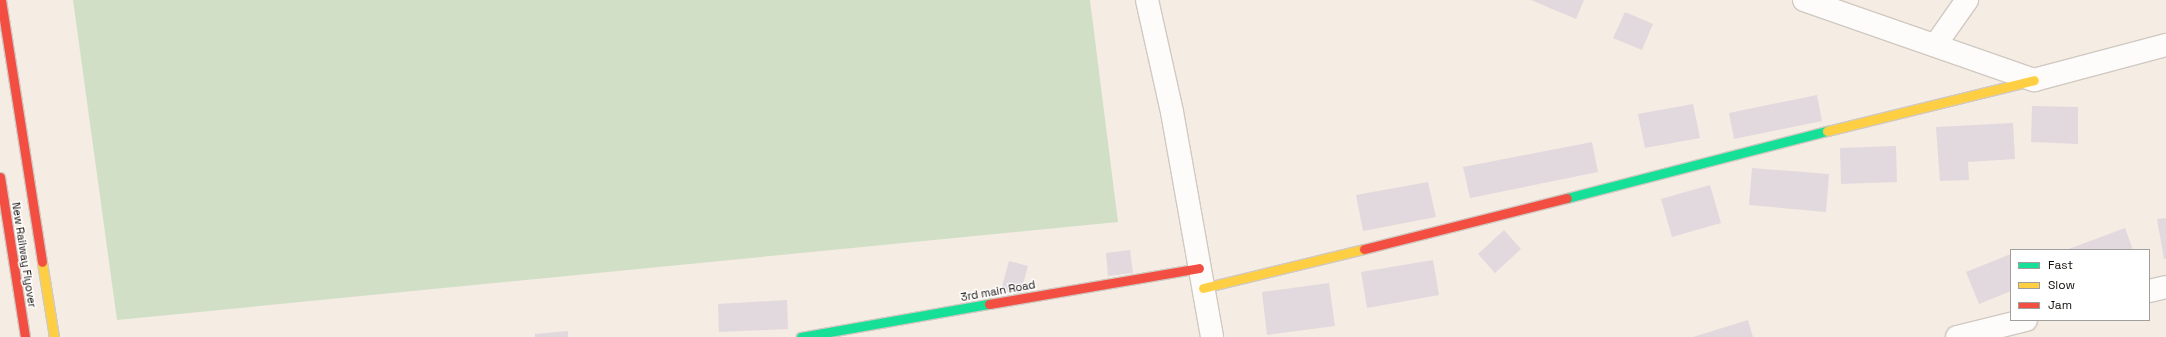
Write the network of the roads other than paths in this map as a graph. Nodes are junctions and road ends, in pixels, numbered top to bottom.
1 (2, 0) edge
2 (1147, 0) edge
3 (1804, 0) edge
4 (1967, 0) edge
5 (1936, 44) junction
6 (2166, 45) edge
7 (2034, 80) junction
8 (0, 177) edge
9 (1201, 278) junction
10 (2166, 287) edge
11 (2150, 291) edge
12 (2022, 321) edge
13 (25, 337) edge
14 (54, 337) edge
15 (801, 337) edge
16 (1212, 337) edge
17 (1957, 337) edge

1 - 14 main road
2 - 9 street
3 - 5 street
4 - 5 street
5 - 7 street
6 - 7 street
7 - 9 main road, 3rd main Road
8 - 13 main road, New Railway Flyover
9 - 15 main road, 3rd main Road
9 - 16 street
10 - 11 street
12 - 17 street

